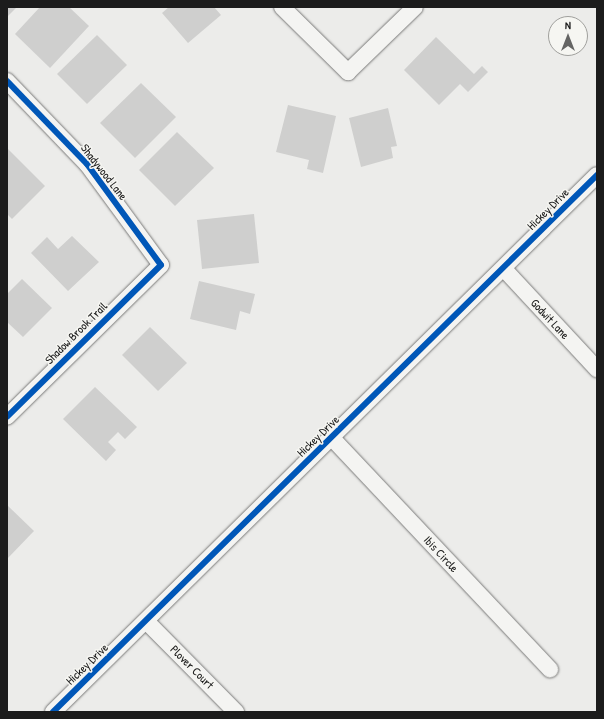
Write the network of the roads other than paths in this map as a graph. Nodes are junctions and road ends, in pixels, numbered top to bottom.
1 (282, 7) edge
2 (415, 7) edge
3 (7, 81) edge
4 (597, 176) edge
5 (161, 265) joint
6 (504, 269) junction
7 (597, 368) edge
8 (7, 417) edge
9 (332, 438) junction
10 (147, 622) junction
11 (550, 669) dead end
12 (53, 712) edge
13 (236, 712) edge

1 - 2 street
3 - 5 street, Shadywood Lane
4 - 6 street, Hickey Drive
5 - 8 street, Shadow Brook Trail
6 - 7 street, Godwit Lane
6 - 9 street, Hickey Drive
9 - 10 street, Hickey Drive
9 - 11 street, Ibis Circle
10 - 12 street, Hickey Drive
10 - 13 street, Plover Court

